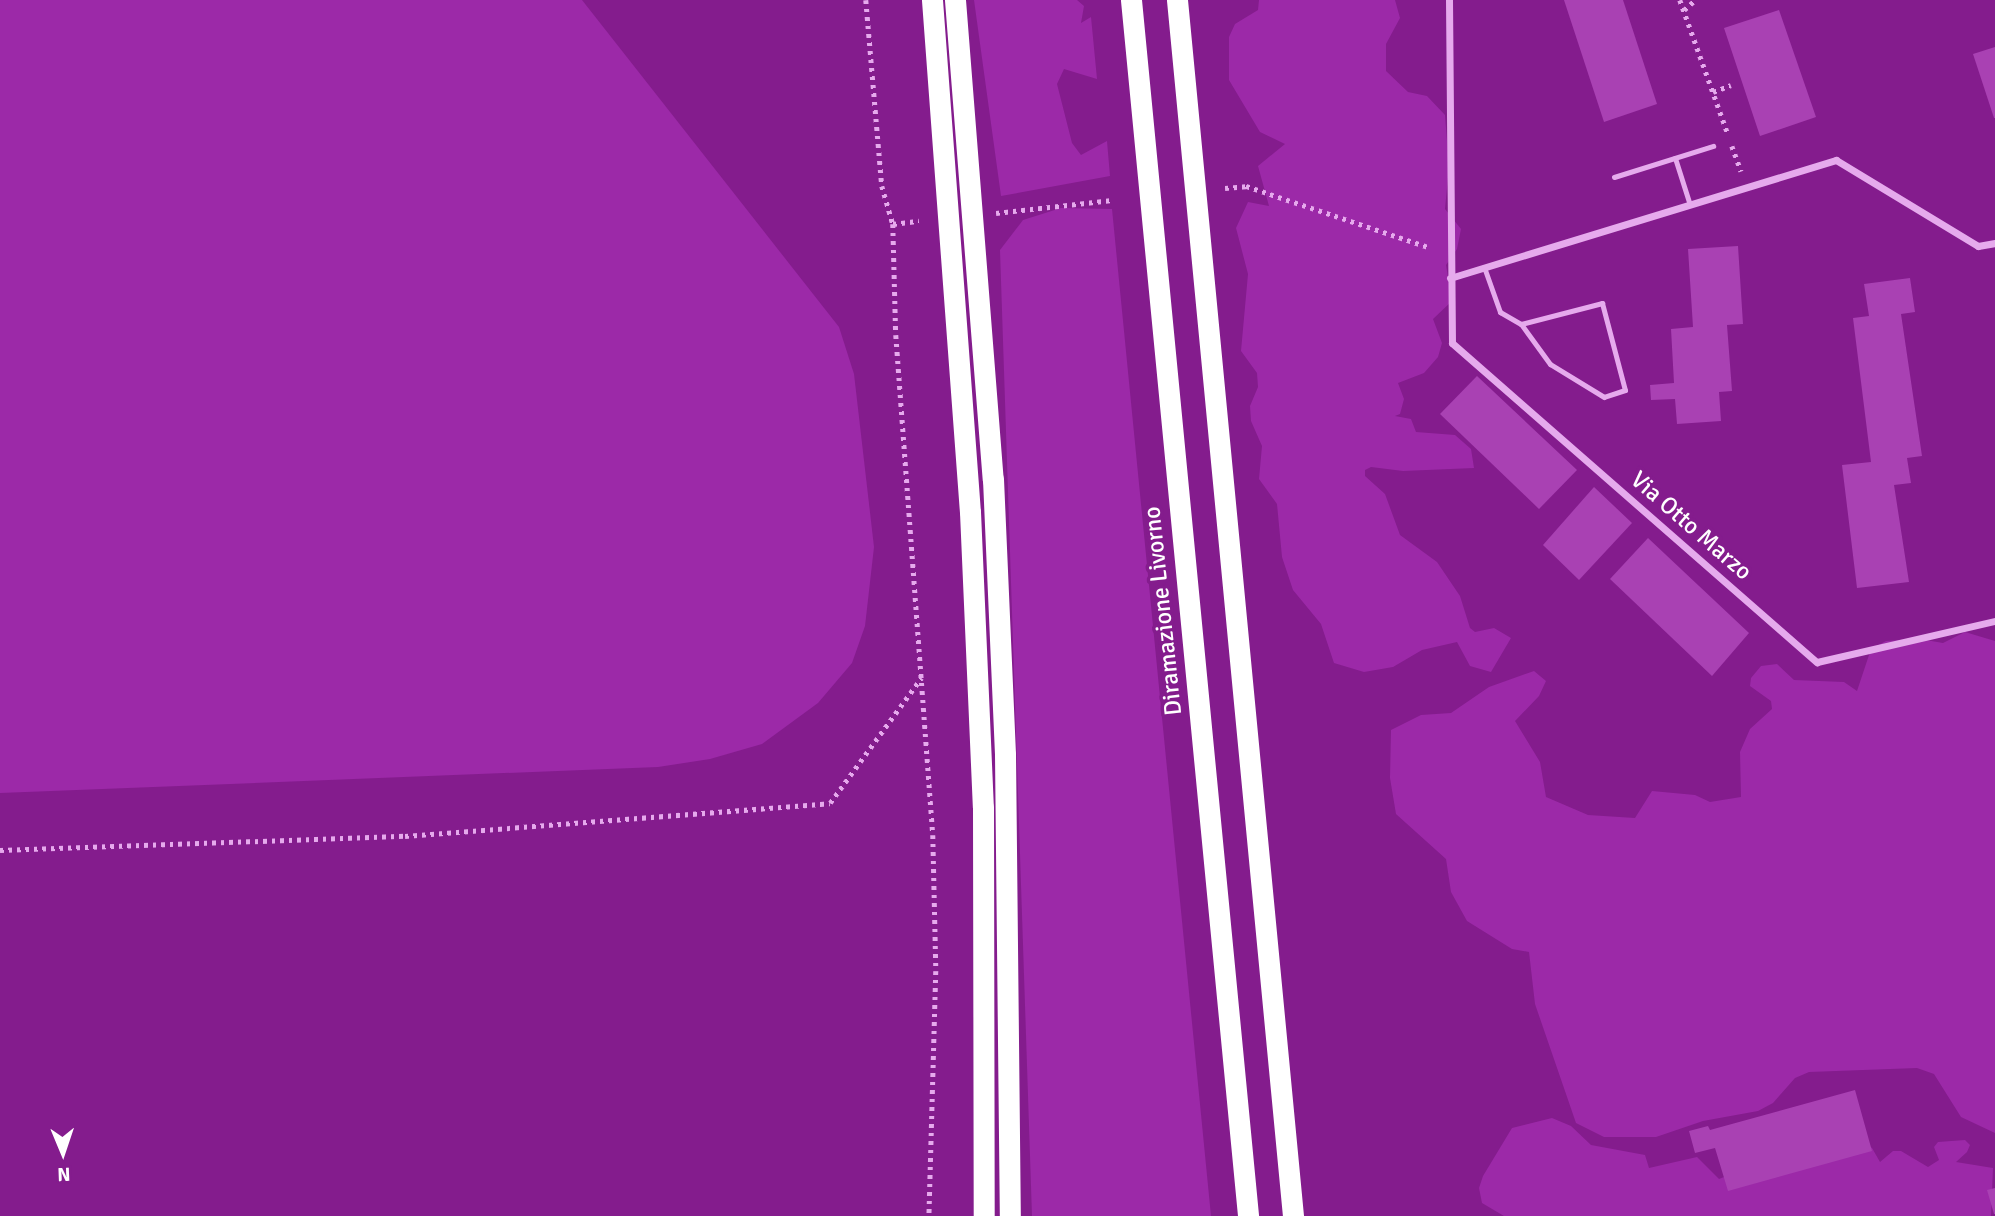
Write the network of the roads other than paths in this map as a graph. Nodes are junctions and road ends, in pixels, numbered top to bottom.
1 (932, 0) edge
2 (955, 0) edge
3 (1130, 0) edge
4 (1177, 0) edge
5 (1449, 0) edge
6 (1713, 146) dead end
7 (1675, 158) junction
8 (1614, 177) dead end
9 (1690, 205) junction
10 (1995, 243) edge
11 (1484, 267) junction
12 (1450, 278) junction
13 (1521, 324) junction
14 (1995, 621) edge
15 (984, 1216) edge
16 (1010, 1216) edge
17 (1248, 1216) edge
18 (1293, 1216) edge

1 - 15 highway
2 - 16 highway
3 - 17 highway, Diramazione Livorno
4 - 18 highway
5 - 12 street, Via Otto Marzo
6 - 7 lane
7 - 8 lane
7 - 9 lane
9 - 10 street
9 - 11 street
11 - 12 street
11 - 13 lane
12 - 14 street, Via Otto Marzo
13 - 13 lane

